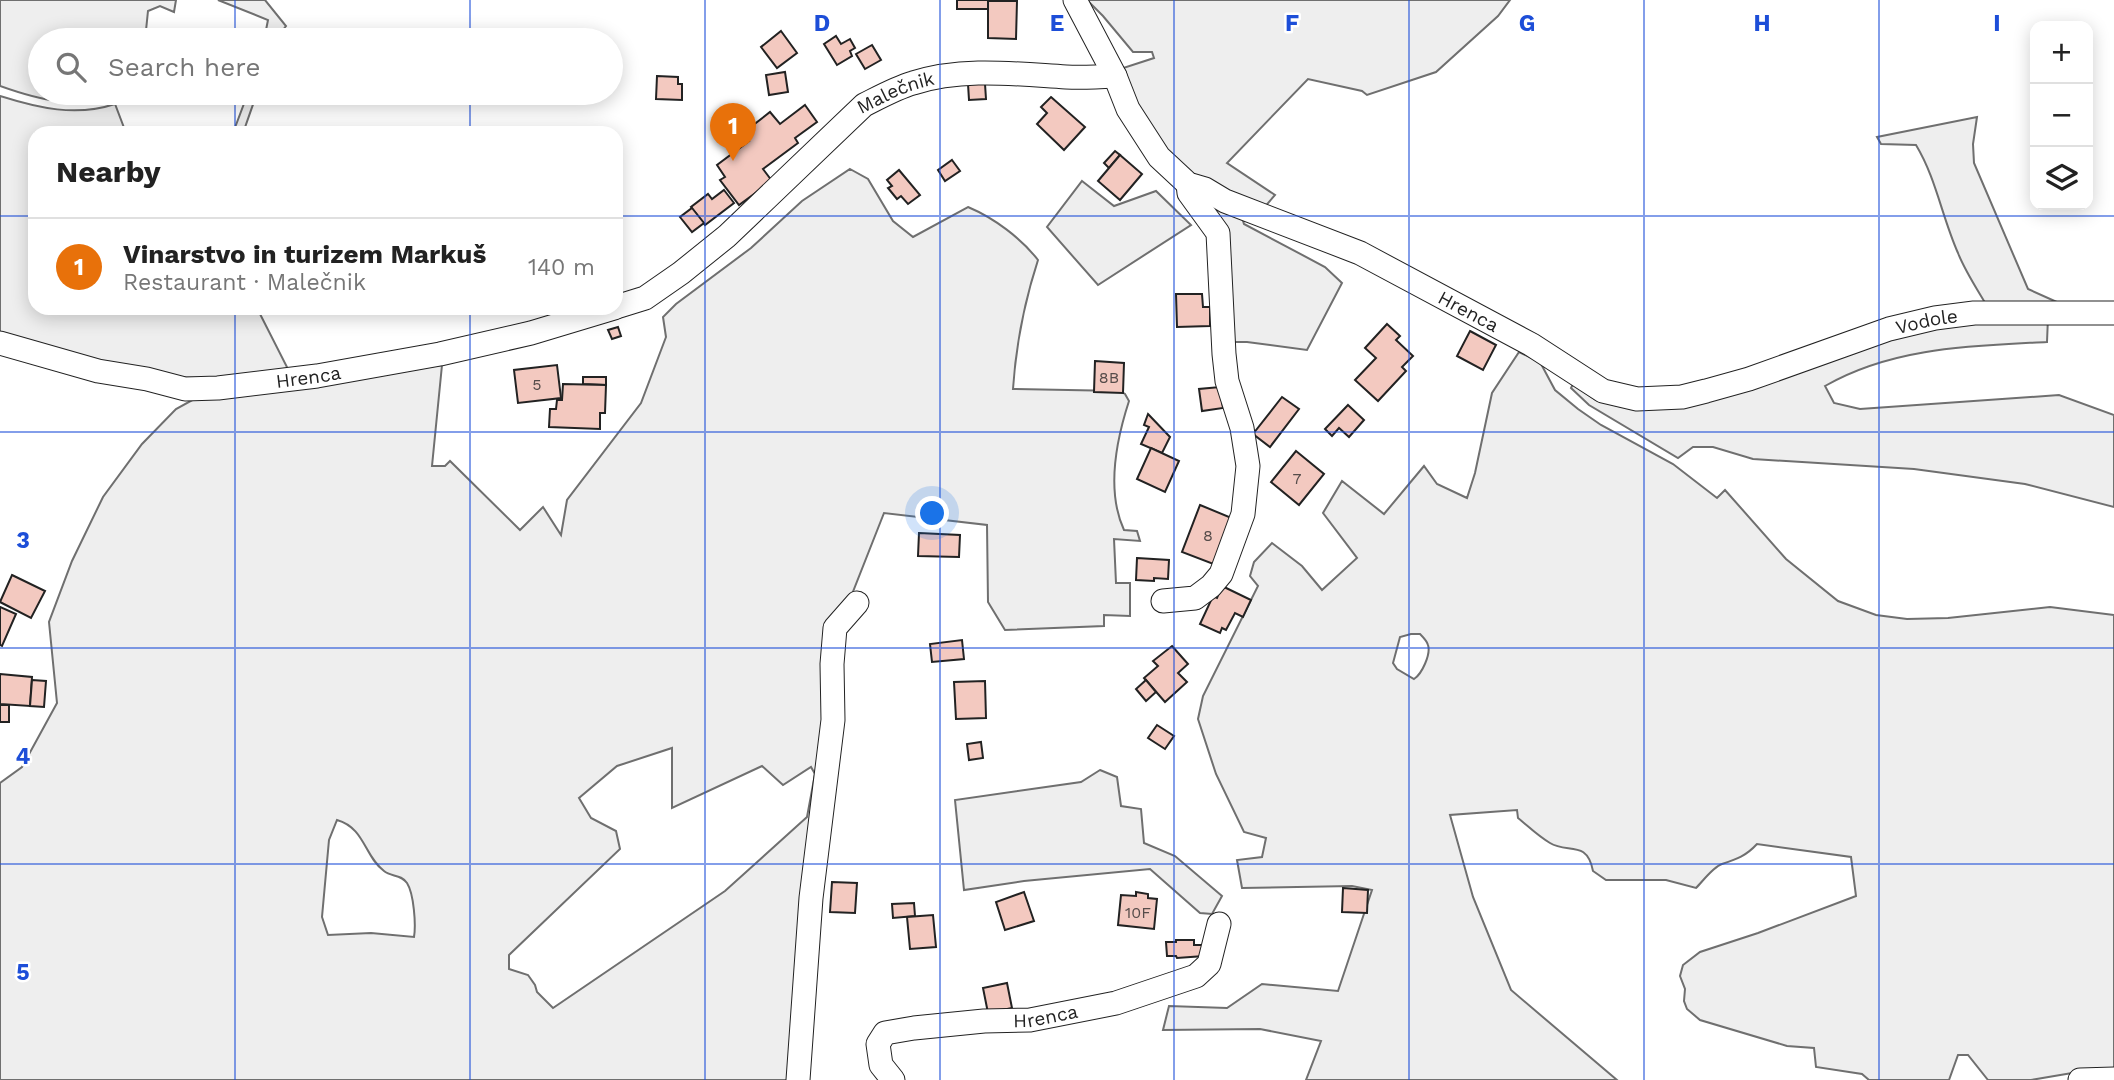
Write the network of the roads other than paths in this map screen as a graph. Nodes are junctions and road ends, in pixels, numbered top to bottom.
1 (1075, 0) edge
2 (1115, 76) junction
3 (1188, 184) junction
4 (727, 236) joint
5 (623, 305) edge
6 (2114, 313) edge
7 (591, 315) edge
8 (0, 343) edge
9 (1749, 379) joint
10 (1163, 601) dead end
11 (858, 603) dead end
12 (1219, 924) dead end
13 (2114, 1079) edge
14 (798, 1080) edge
15 (893, 1080) edge
16 (2080, 1080) edge

1 - 2 street
2 - 3 street, Hrenca
2 - 4 street, Malečnik
3 - 9 street, Hrenca
3 - 10 street, Hrenca
4 - 5 street, Hrenca
6 - 9 street, Vodole
7 - 8 street, Hrenca
11 - 14 street
12 - 15 street, Hrenca
13 - 16 street

